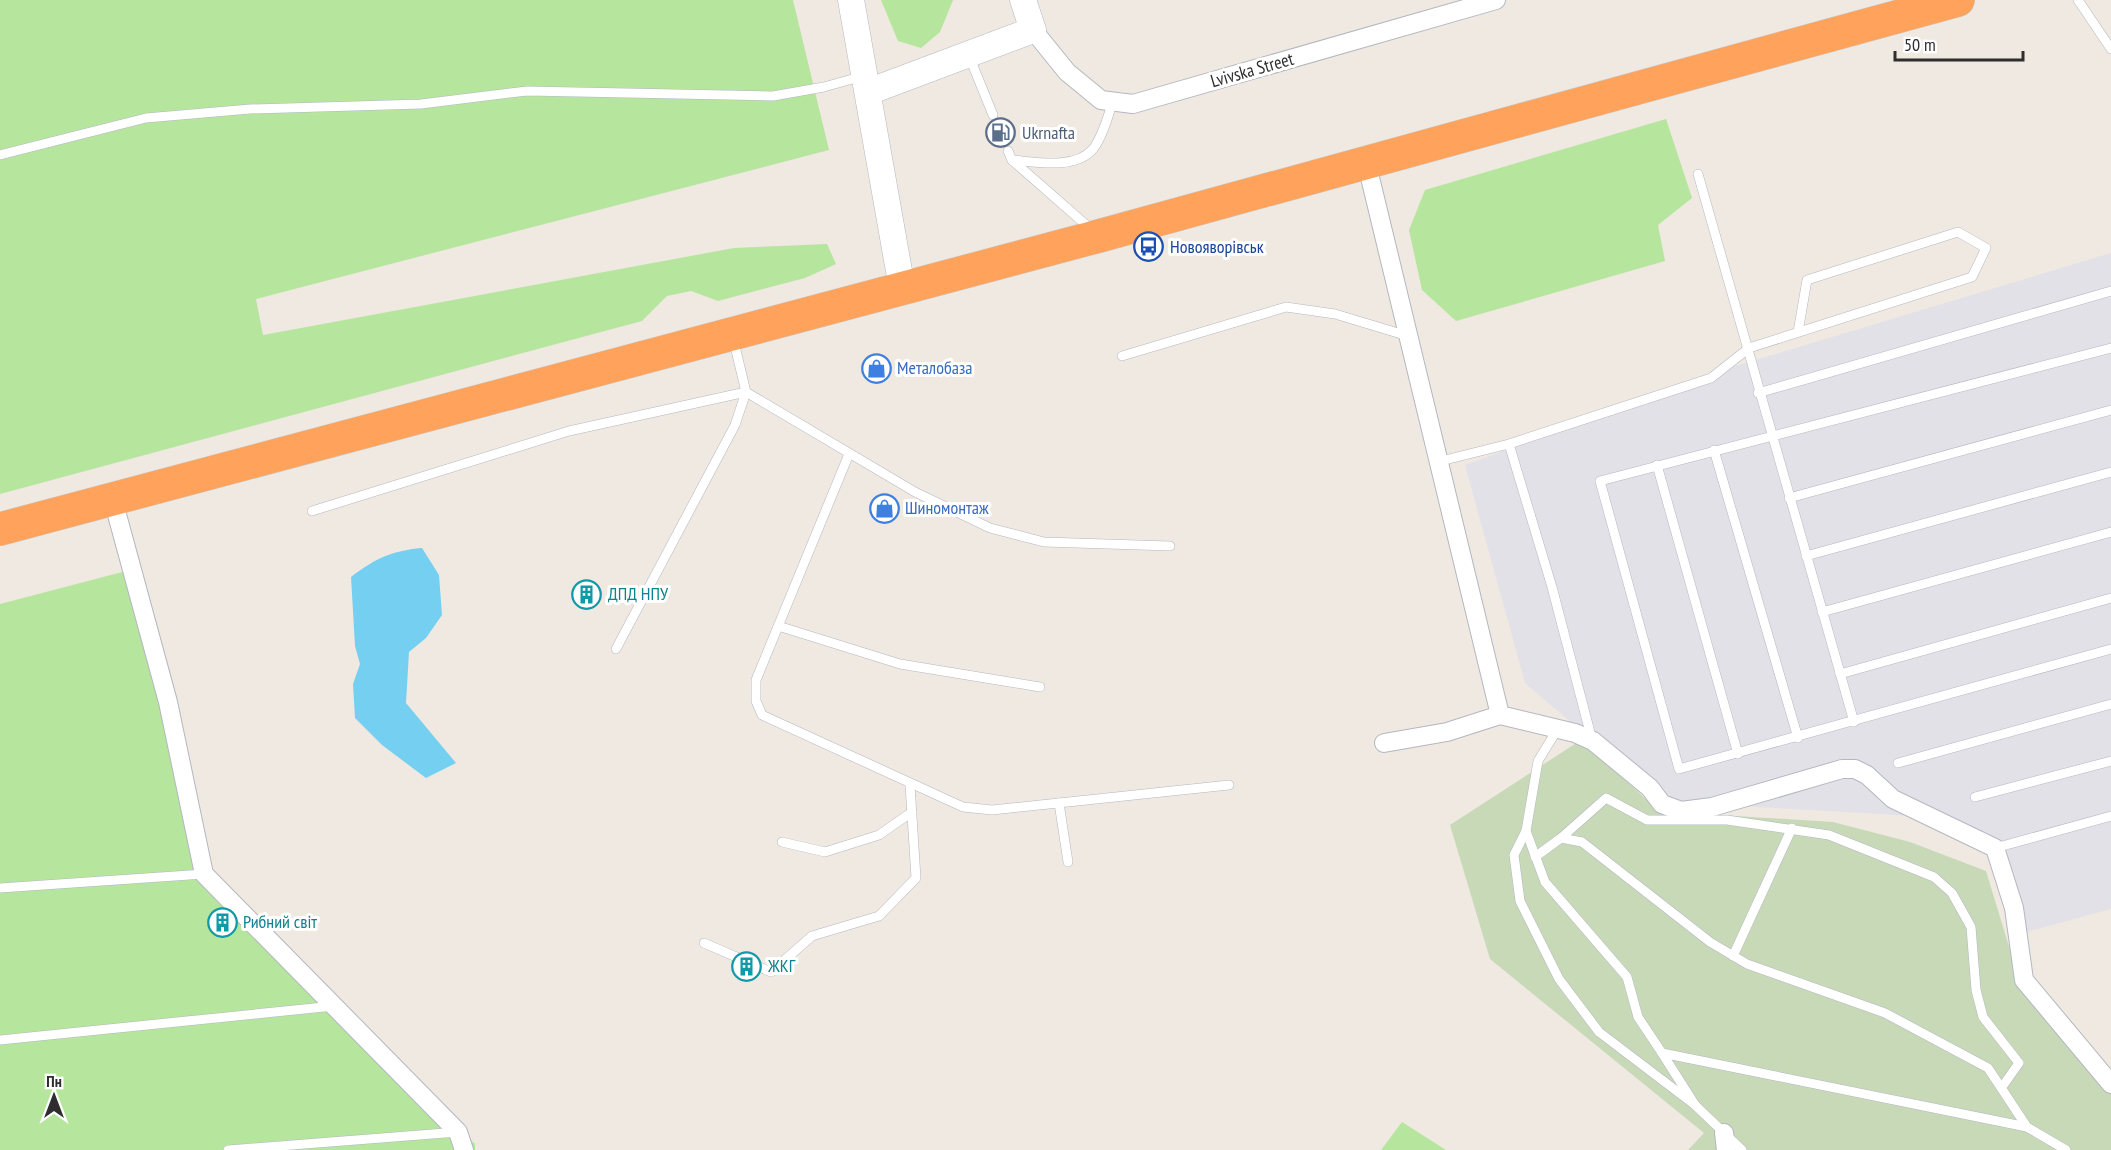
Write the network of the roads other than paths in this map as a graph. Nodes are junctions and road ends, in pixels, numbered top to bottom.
1 (851, 0) edge
2 (1023, 0) edge
3 (1496, 0) edge
4 (1958, 0) edge
5 (2078, 0) edge
6 (1033, 30) junction
7 (2111, 49) edge
8 (968, 56) junction
9 (867, 84) junction
10 (1113, 101) junction
11 (993, 115) dead end
12 (0, 155) edge
13 (1366, 161) junction
14 (1698, 174) dead end
15 (1099, 236) junction
16 (902, 288) junction
17 (2111, 291) edge
18 (1798, 332) junction
19 (732, 333) junction
20 (1408, 336) junction
21 (1749, 348) junction
22 (2111, 348) edge
23 (1122, 356) dead end
24 (746, 392) junction
25 (1758, 393) junction
26 (2111, 410) edge
27 (1772, 438) junction
28 (1509, 444) junction
29 (1714, 450) junction
30 (849, 454) junction
31 (1437, 462) junction
32 (1657, 465) junction
33 (2111, 472) edge
34 (1789, 498) junction
35 (113, 500) junction
36 (312, 511) dead end
37 (0, 529) edge
38 (2111, 532) edge
39 (1170, 546) dead end
40 (1806, 556) junction
41 (2111, 598) edge
42 (1822, 612) junction
43 (778, 626) junction
44 (616, 649) dead end
45 (2111, 649) edge
46 (1840, 674) junction
47 (1040, 687) dead end
48 (2111, 704) edge
49 (1500, 715) junction
50 (1854, 722) junction
51 (1557, 730) junction
52 (1798, 738) junction
53 (1593, 741) junction
54 (1384, 743) dead end
55 (1738, 754) junction
56 (2111, 761) edge
57 (1898, 763) dead end
58 (910, 785) junction
59 (1228, 785) dead end
60 (1975, 797) dead end
61 (1059, 803) junction
62 (912, 812) junction
63 (2111, 816) edge
64 (1792, 828) junction
65 (1526, 831) junction
66 (1562, 838) junction
67 (782, 842) dead end
68 (1995, 848) junction
69 (1535, 856) junction
70 (1068, 862) dead end
71 (204, 874) junction
72 (0, 888) edge
73 (704, 943) dead end
74 (1733, 956) junction
75 (334, 1006) junction
76 (0, 1040) edge
77 (1662, 1053) junction
78 (2111, 1084) edge
79 (2002, 1087) junction
80 (1695, 1105) junction
81 (2027, 1127) junction
82 (458, 1132) junction
83 (1725, 1141) edge
84 (228, 1150) edge
85 (464, 1150) edge
86 (1742, 1150) edge
87 (2066, 1150) edge

1 - 9 street
2 - 6 street
3 - 10 street, Lvivska Street
4 - 13 highway
5 - 7 lane
6 - 8 street
6 - 10 street, Lvivska Street
8 - 9 street
8 - 11 lane
9 - 12 lane
9 - 16 street
10 - 15 lane
13 - 15 highway
13 - 20 street
14 - 21 lane
15 - 16 highway
16 - 19 highway
17 - 25 lane
18 - 18 lane
18 - 21 lane
19 - 24 lane
19 - 35 highway
20 - 23 lane
20 - 31 street
21 - 25 lane
21 - 28 lane
22 - 27 lane
24 - 30 lane
24 - 36 lane
24 - 44 lane
25 - 27 lane
26 - 34 lane
27 - 29 lane
27 - 34 lane
28 - 31 lane
28 - 53 lane
29 - 32 lane
29 - 52 lane
30 - 39 lane
30 - 43 lane
31 - 49 street
32 - 55 lane
32 - 55 lane
33 - 40 lane
34 - 40 lane
35 - 37 highway
35 - 71 street
38 - 42 lane
40 - 42 lane
41 - 46 lane
42 - 46 lane
43 - 47 lane
43 - 58 lane
45 - 50 lane
46 - 50 lane
48 - 57 lane
49 - 51 street
49 - 54 street
50 - 52 lane
51 - 53 street
51 - 65 lane
52 - 55 lane
53 - 68 street
56 - 60 lane
58 - 61 lane
58 - 62 lane
59 - 61 lane
61 - 70 lane
62 - 67 lane
62 - 73 lane
63 - 68 lane
64 - 66 lane
64 - 74 lane
64 - 79 lane
65 - 69 lane
65 - 80 lane
66 - 69 lane
66 - 74 lane
68 - 78 street
69 - 77 lane
71 - 72 lane
71 - 75 street
74 - 79 lane
75 - 76 lane
75 - 82 street
77 - 80 lane
77 - 81 lane
79 - 81 lane
80 - 83 lane
81 - 87 lane
82 - 84 lane
82 - 85 street
83 - 86 lane

